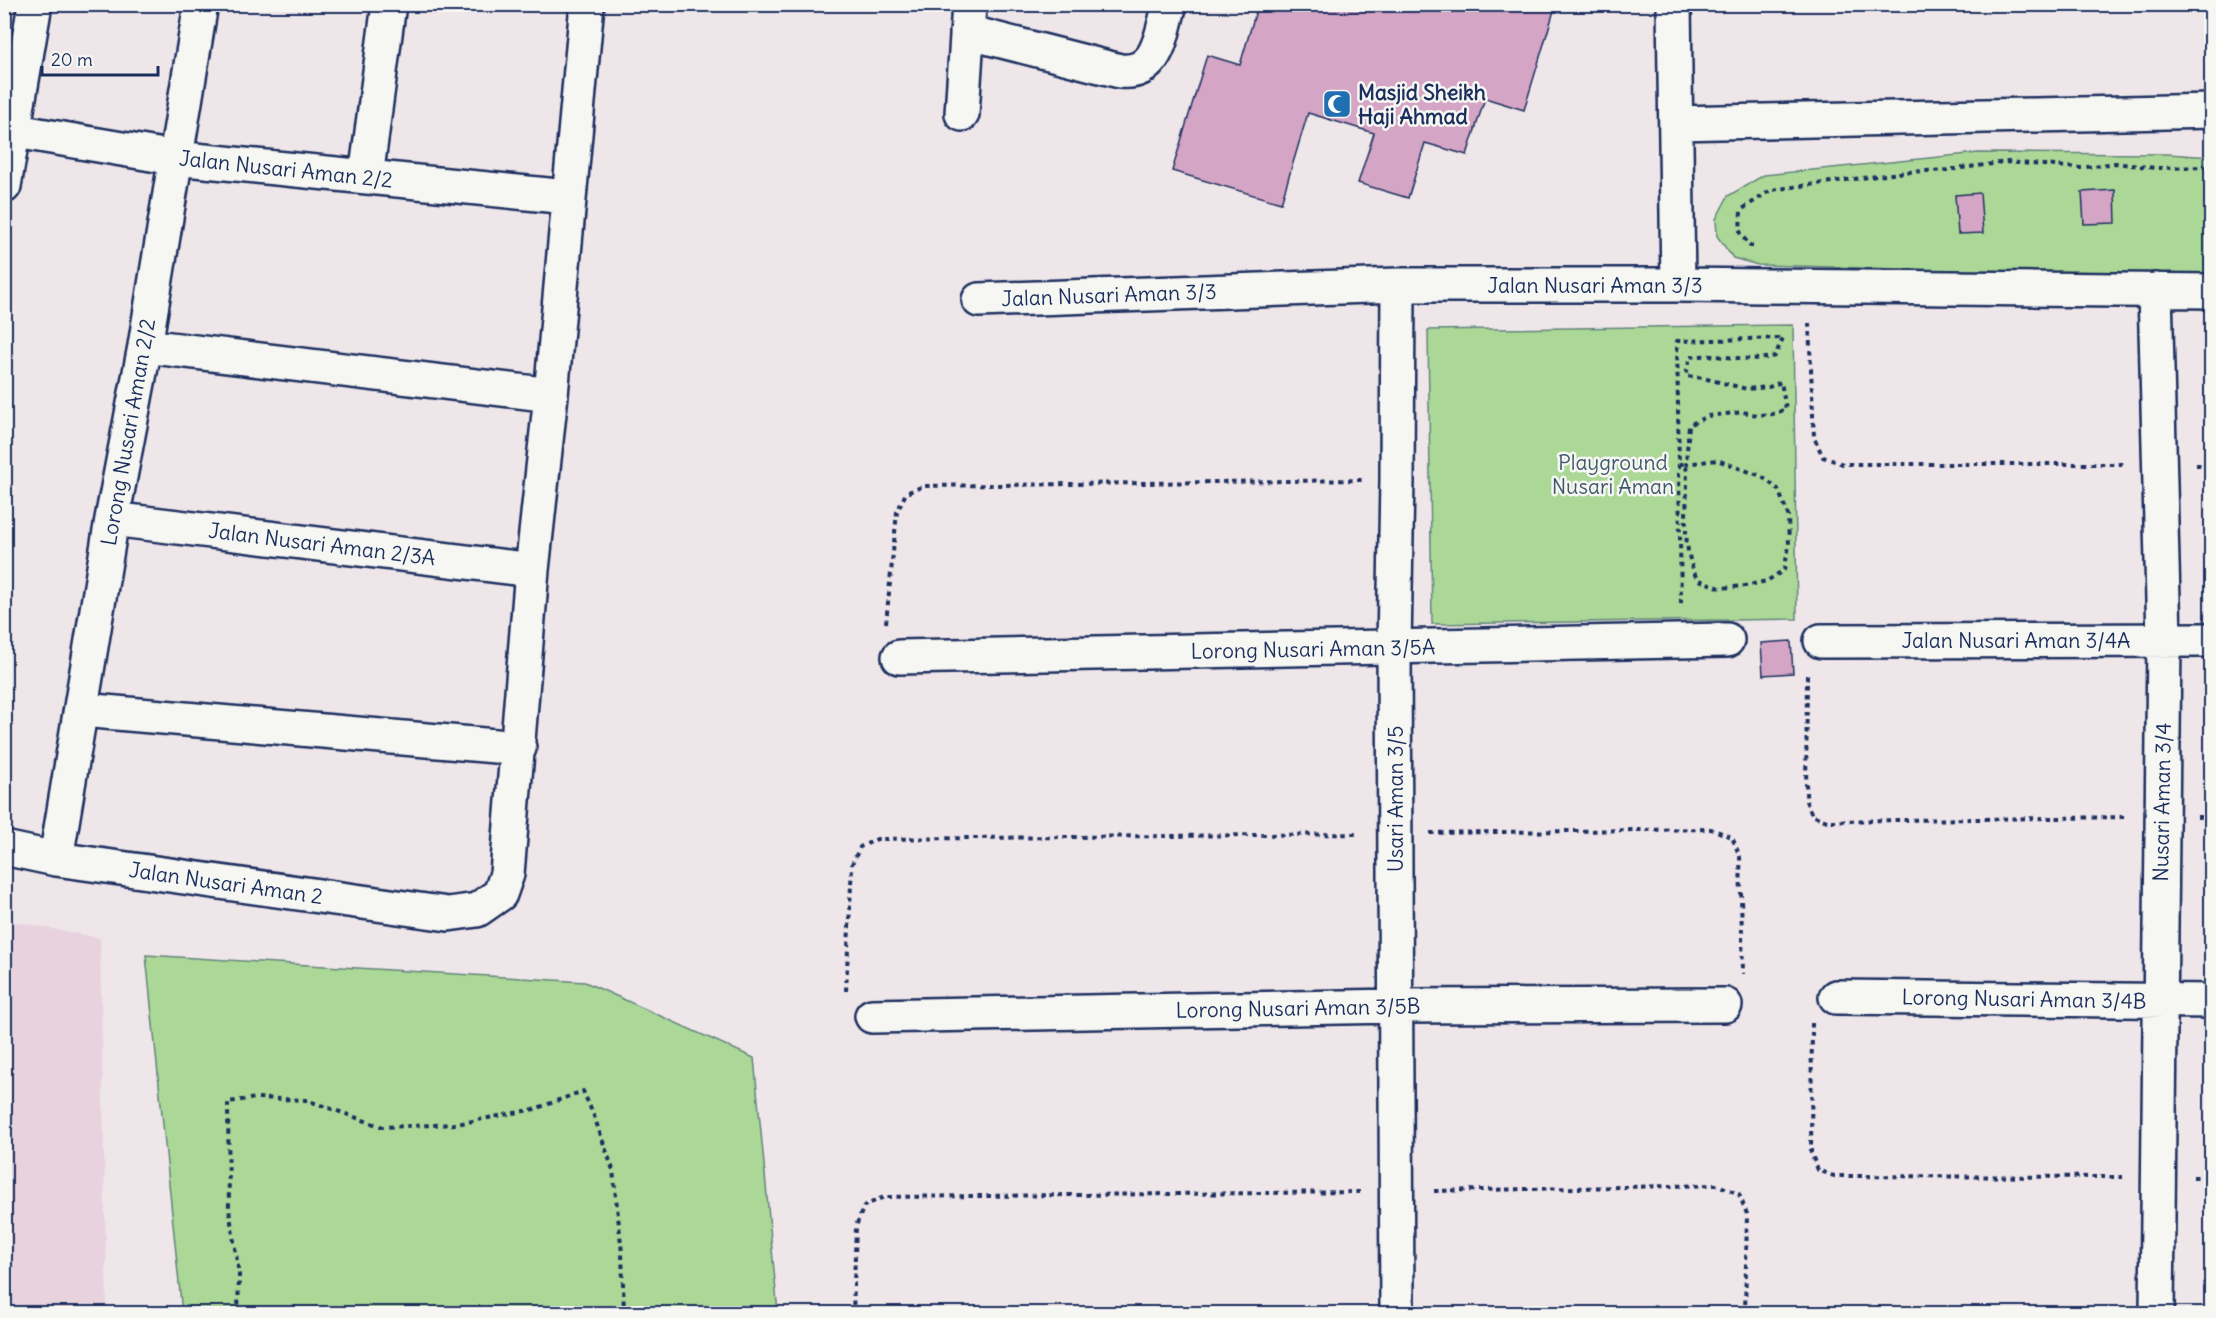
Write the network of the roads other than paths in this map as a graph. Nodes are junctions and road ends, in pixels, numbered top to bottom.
1 (35, 4) edge
2 (201, 4) edge
3 (388, 4) edge
4 (587, 4) edge
5 (1170, 4) edge
6 (1674, 4) edge
7 (968, 18) edge
8 (2211, 111) edge
9 (962, 114) dead end
10 (1676, 123) junction
11 (9, 130) edge
12 (175, 158) junction
13 (366, 177) junction
14 (4, 186) edge
15 (568, 197) junction
16 (1398, 285) junction
17 (1678, 285) junction
18 (2155, 290) junction
19 (2211, 291) edge
20 (979, 300) dead end
21 (145, 346) junction
22 (551, 395) junction
23 (112, 519) junction
24 (532, 570) junction
25 (2164, 639) junction
26 (1727, 640) dead end
27 (2211, 640) edge
28 (1821, 641) road end
29 (1394, 647) junction
30 (899, 657) road end
31 (82, 710) junction
32 (519, 748) junction
33 (4, 848) edge
34 (56, 859) junction
35 (1836, 997) road end
36 (2159, 1000) junction
37 (2211, 1001) edge
38 (1725, 1005) road end
39 (1396, 1006) junction
40 (872, 1016) road end
41 (1397, 1314) edge
42 (2157, 1314) edge

1 - 11 street
2 - 12 street, Lorong Nusari Aman 2/2
3 - 13 street
4 - 15 street, Jalan Nusari Aman 2
5 - 7 street
6 - 10 street
7 - 9 street
8 - 10 street
10 - 17 street
11 - 12 street, Jalan Nusari Aman 2/2
11 - 14 street
12 - 13 street, Jalan Nusari Aman 2/2
12 - 21 street, Lorong Nusari Aman 2/2
13 - 15 street, Jalan Nusari Aman 2/2
15 - 22 street, Jalan Nusari Aman 2
16 - 17 street, Jalan Nusari Aman 3/3
16 - 20 street, Jalan Nusari Aman 3/3
16 - 29 street, Usari Aman 3/5
17 - 18 street, Jalan Nusari Aman 3/3
18 - 19 street, Jalan Nusari Aman 3/3
18 - 25 street, Nusari Aman 3/4
21 - 22 street
21 - 23 street, Lorong Nusari Aman 2/2
22 - 24 street, Jalan Nusari Aman 2
23 - 24 street, Jalan Nusari Aman 2/3A
23 - 31 street, Lorong Nusari Aman 2/2
24 - 32 street, Jalan Nusari Aman 2
25 - 27 street, Jalan Nusari Aman 3/4A
25 - 28 street, Jalan Nusari Aman 3/4A
25 - 36 street, Nusari Aman 3/4
26 - 29 street, Lorong Nusari Aman 3/5A
29 - 30 street, Lorong Nusari Aman 3/5A
29 - 39 street, Usari Aman 3/5
31 - 32 street
31 - 34 street, Lorong Nusari Aman 2/2
32 - 34 street, Jalan Nusari Aman 2
33 - 34 street, Jalan Nusari Aman 2
35 - 36 street, Lorong Nusari Aman 3/4B
36 - 37 street, Lorong Nusari Aman 3/4B
36 - 42 street, Nusari Aman 3/4
38 - 39 street, Lorong Nusari Aman 3/5B
39 - 40 street, Lorong Nusari Aman 3/5B
39 - 41 street, Usari Aman 3/5

